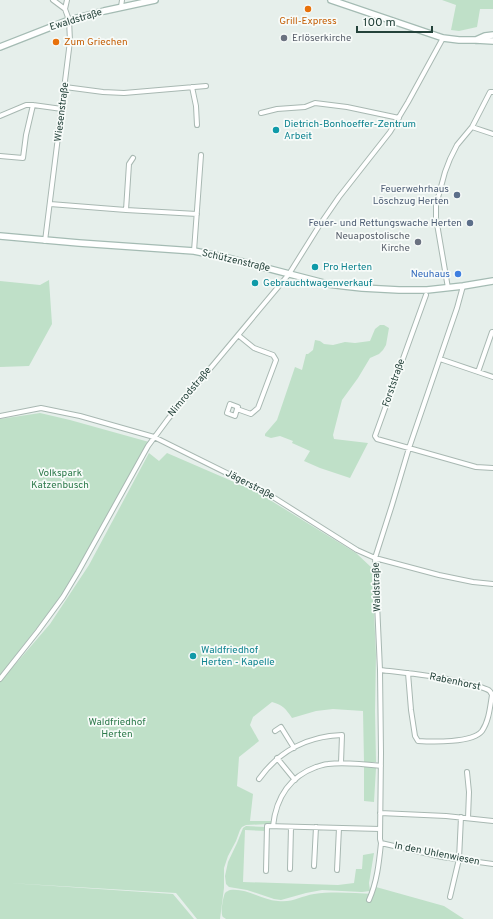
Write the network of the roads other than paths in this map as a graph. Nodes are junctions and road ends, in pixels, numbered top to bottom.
1 (53, 0) edge
2 (67, 0) edge
3 (122, 0) edge
4 (155, 0) edge
5 (330, 0) edge
6 (346, 2) edge
7 (121, 7) junction
8 (65, 9) junction
9 (69, 20) junction
10 (493, 35) edge
11 (443, 38) junction
12 (476, 40) junction
13 (493, 41) edge
14 (0, 47) edge
15 (206, 86) dead end
16 (65, 87) junction
17 (192, 87) junction
18 (491, 92) edge
19 (33, 105) junction
20 (62, 109) junction
21 (261, 113) dead end
22 (0, 116) edge
23 (399, 118) junction
24 (197, 125) dead end
25 (472, 127) junction
26 (493, 134) edge
27 (201, 155) dead end
28 (0, 156) edge
29 (133, 158) dead end
30 (50, 204) junction
31 (126, 210) junction
32 (197, 214) junction
33 (0, 236) edge
34 (45, 241) junction
35 (194, 251) junction
36 (289, 274) junction
37 (493, 281) edge
38 (463, 286) junction
39 (448, 288) junction
40 (426, 295) dead end
41 (493, 332) edge
42 (238, 335) junction
43 (440, 359) junction
44 (478, 372) junction
45 (493, 377) edge
46 (237, 409) dead end
47 (0, 416) edge
48 (154, 438) junction
49 (409, 448) junction
50 (493, 468) edge
51 (375, 558) junction
52 (493, 584) edge
53 (380, 670) junction
54 (408, 673) junction
55 (0, 679) edge
56 (275, 731) dead end
57 (294, 748) junction
58 (277, 758) junction
59 (341, 763) junction
60 (381, 766) junction
61 (467, 772) dead end
62 (259, 779) dead end
63 (295, 780) junction
64 (380, 812) junction
65 (461, 817) junction
66 (468, 818) junction
67 (493, 821) edge
68 (273, 826) junction
69 (291, 827) junction
70 (316, 827) junction
71 (339, 828) junction
72 (380, 829) junction
73 (381, 843) junction
74 (459, 860) junction
75 (493, 864) edge
76 (314, 866) dead end
77 (290, 869) dead end
78 (336, 870) dead end
79 (266, 871) dead end
80 (450, 897) dead end
81 (369, 900) dead end

1 - 8 street
2 - 8 street
3 - 7 street
4 - 7 main road, Ewaldstraße
5 - 6 main road
6 - 11 main road
7 - 9 main road, Ewaldstraße
8 - 9 street, Wiesenstraße
9 - 14 main road, Ewaldstraße
9 - 16 street, Wiesenstraße
10 - 12 main road
11 - 12 main road
11 - 23 street, Nimrodstraße
12 - 13 main road
15 - 17 street
16 - 17 street
16 - 20 street, Wiesenstraße
17 - 24 street
18 - 25 street
19 - 20 street
19 - 22 street
19 - 28 street
20 - 30 street, Wiesenstraße
21 - 23 street
23 - 36 street, Nimrodstraße
25 - 26 street
25 - 39 street
27 - 32 street
29 - 31 street
30 - 31 street
30 - 34 street, Wiesenstraße
31 - 32 street
32 - 35 street
33 - 34 main road, Schützenstraße
34 - 35 main road, Schützenstraße
35 - 36 main road, Schützenstraße
36 - 39 main road, Schützenstraße
36 - 42 street, Nimrodstraße
37 - 38 main road, Schützenstraße
38 - 39 main road, Schützenstraße
38 - 43 street, Waldstraße
40 - 49 street, Forststraße
41 - 44 street
42 - 46 street
42 - 48 street, Nimrodstraße
43 - 44 street
43 - 49 street, Waldstraße
44 - 45 street
47 - 48 street, Jägerstraße
48 - 51 street, Jägerstraße
48 - 55 street, Nimrodstraße
49 - 50 street
49 - 51 street, Waldstraße
51 - 52 street, Jägerstraße
51 - 53 street, Waldstraße
53 - 54 street, Rabenhorst
53 - 60 street, Waldstraße
54 - 54 street, Rabenhorst
56 - 57 street
57 - 58 street
57 - 59 street
58 - 62 street
58 - 63 street
59 - 60 street
59 - 63 street
60 - 64 street, Waldstraße
61 - 66 street
63 - 68 street
64 - 65 street
64 - 72 street, Waldstraße
65 - 66 street
65 - 74 street
66 - 67 street
68 - 69 street
68 - 79 street
69 - 70 street
69 - 77 street
70 - 71 street
70 - 76 street
71 - 72 street
71 - 78 street
72 - 73 street, Waldstraße
73 - 74 street, In den Uhlenwiesen
73 - 81 street, Waldstraße
74 - 75 street, In den Uhlenwiesen
74 - 80 street

